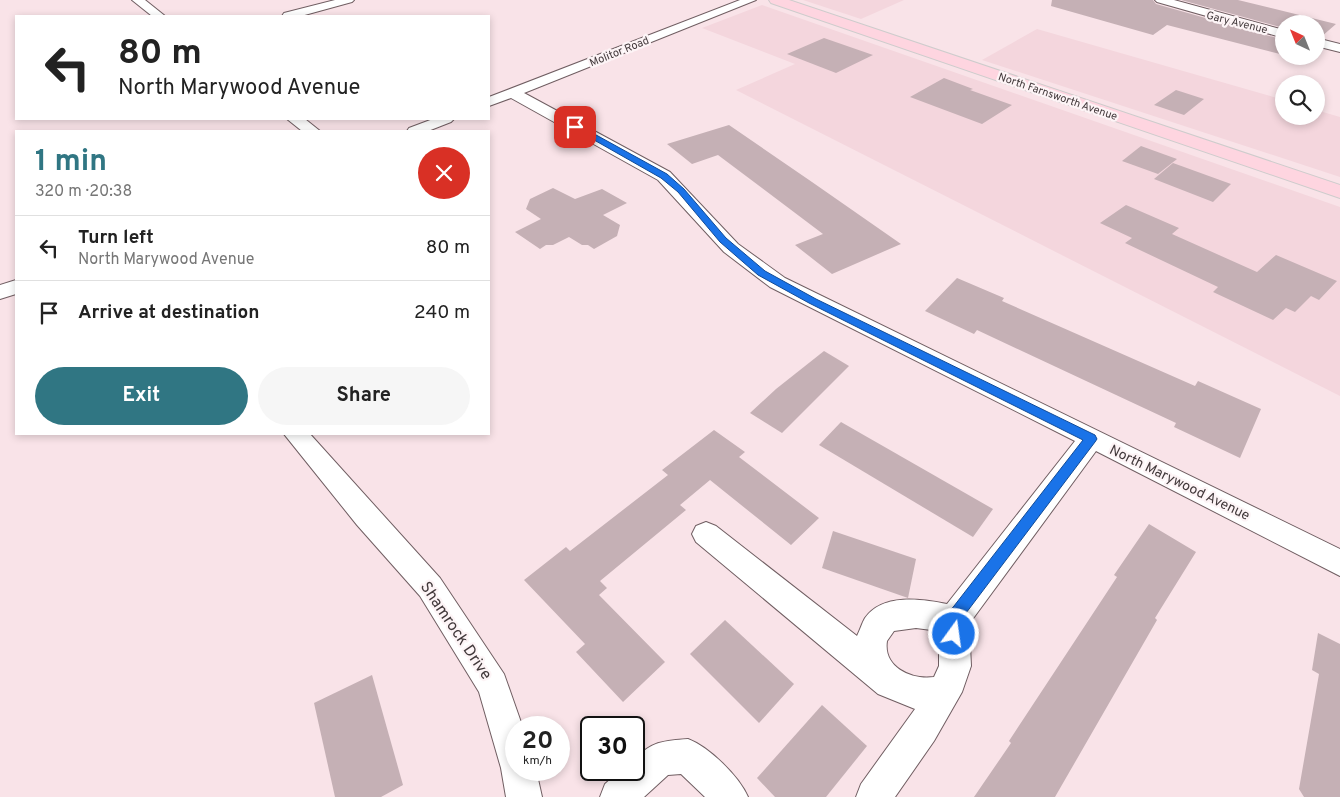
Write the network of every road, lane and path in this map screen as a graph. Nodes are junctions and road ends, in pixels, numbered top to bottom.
1 (138, 0) edge
2 (348, 0) edge
3 (750, 0) edge
4 (776, 0) edge
5 (1161, 0) edge
6 (158, 15) edge
7 (292, 15) edge
8 (1275, 32) edge
9 (1325, 44) edge
10 (1340, 48) edge
11 (512, 93) junction
12 (490, 102) edge
13 (296, 120) edge
14 (443, 120) edge
15 (311, 130) edge
16 (417, 130) edge
17 (1340, 192) edge
18 (15, 286) edge
19 (0, 293) edge
20 (297, 435) edge
21 (1091, 439) junction
22 (706, 534) dead end
23 (1340, 563) edge
24 (953, 620) junction
25 (883, 676) junction
26 (950, 682) junction
27 (505, 725) edge
28 (520, 781) edge
29 (524, 797) edge
30 (618, 797) edge
31 (730, 797) edge
32 (874, 797) edge

1 - 6 street
2 - 7 street
3 - 11 street, Molitor Road
4 - 17 main road, North Farnsworth Avenue
5 - 8 street, Gary Avenue
9 - 10 street
11 - 12 street, Molitor Road
11 - 21 street, North Marywood Avenue
13 - 15 street
14 - 16 street
18 - 19 street
20 - 27 street, Shamrock Drive
21 - 23 street, North Marywood Avenue
21 - 24 street
22 - 25 street
24 - 25 street
24 - 26 street
25 - 26 street
26 - 32 street
28 - 29 street
30 - 31 street

